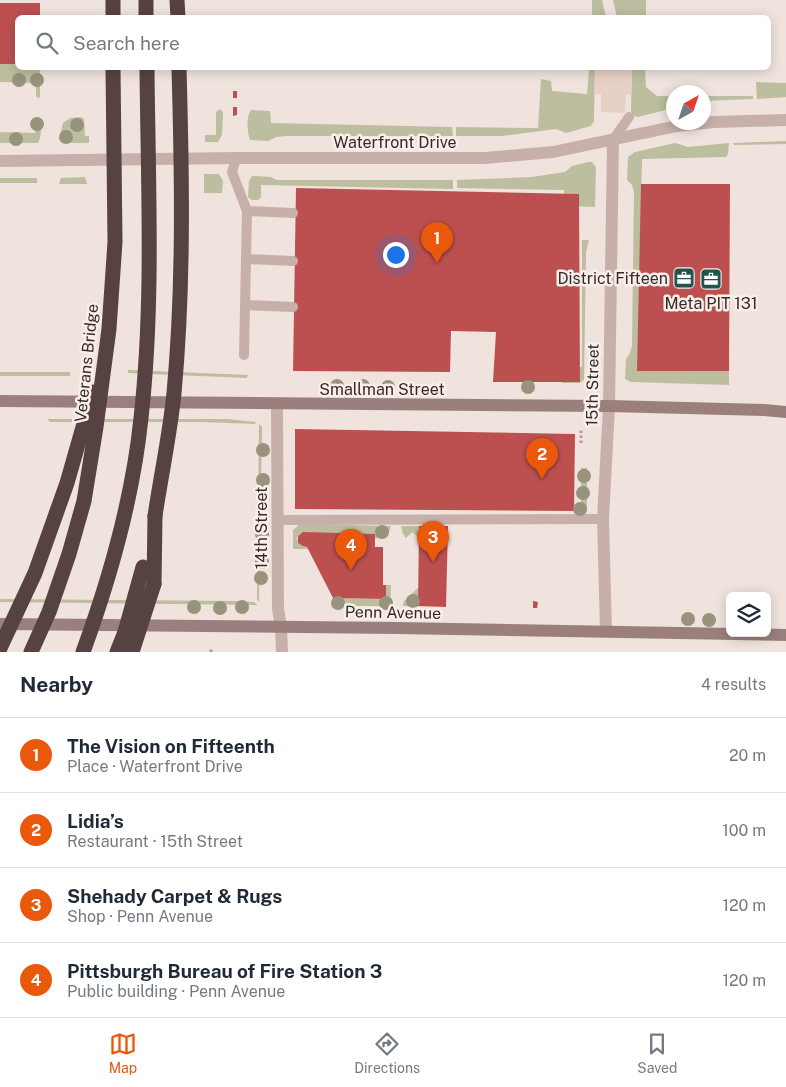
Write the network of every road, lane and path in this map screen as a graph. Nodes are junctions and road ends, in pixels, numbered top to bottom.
1 (113, 0) edge
2 (146, 0) edge
3 (178, 0) edge
4 (113, 15) edge
5 (146, 15) edge
6 (178, 15) edge
7 (114, 70) edge
8 (147, 70) edge
9 (179, 70) edge
10 (629, 116) dead end
11 (786, 120) edge
12 (613, 140) junction
13 (236, 158) junction
14 (0, 162) edge
15 (247, 211) junction
16 (293, 213) dead end
17 (246, 259) junction
18 (293, 261) dead end
19 (246, 305) junction
20 (293, 307) dead end
21 (109, 330) junction
22 (244, 356) dead end
23 (0, 401) edge
24 (277, 404) junction
25 (609, 406) junction
26 (786, 406) edge
27 (764, 410) junction
28 (786, 412) edge
29 (582, 429) dead end
30 (581, 444) dead end
31 (155, 516) junction
32 (603, 519) junction
33 (278, 520) junction
34 (0, 624) edge
35 (281, 627) junction
36 (606, 631) junction
37 (786, 635) edge
38 (0, 648) edge
39 (31, 652) edge
40 (83, 652) edge
41 (117, 652) edge
42 (132, 652) edge
43 (282, 652) edge

1 - 4 highway
2 - 5 highway
3 - 6 highway
7 - 21 highway, Veterans Bridge, bridge
8 - 40 highway, bridge
9 - 31 highway, bridge
10 - 12 lane
11 - 12 street, Waterfront Drive
12 - 13 street, Waterfront Drive
12 - 25 street, 15th Street
13 - 14 street, Waterfront Drive
13 - 15 lane
15 - 16 lane
15 - 17 lane
17 - 18 lane
17 - 19 lane
19 - 20 lane
19 - 22 lane
21 - 38 highway, bridge
21 - 39 highway, Veterans Bridge, bridge
23 - 24 street, Smallman Street
24 - 25 street, Smallman Street
24 - 33 street, 14th Street
25 - 27 street, Smallman Street
25 - 32 street, 15th Street
26 - 27 street, Smallman Street
27 - 28 street, Smallman Street
29 - 30 path
31 - 41 highway, bridge
31 - 42 highway, bridge
32 - 33 lane
32 - 36 street, 15th Street
33 - 35 street, 14th Street
34 - 35 street, Penn Avenue
35 - 36 street, Penn Avenue
35 - 43 street, 14th Street
36 - 37 street, Penn Avenue

